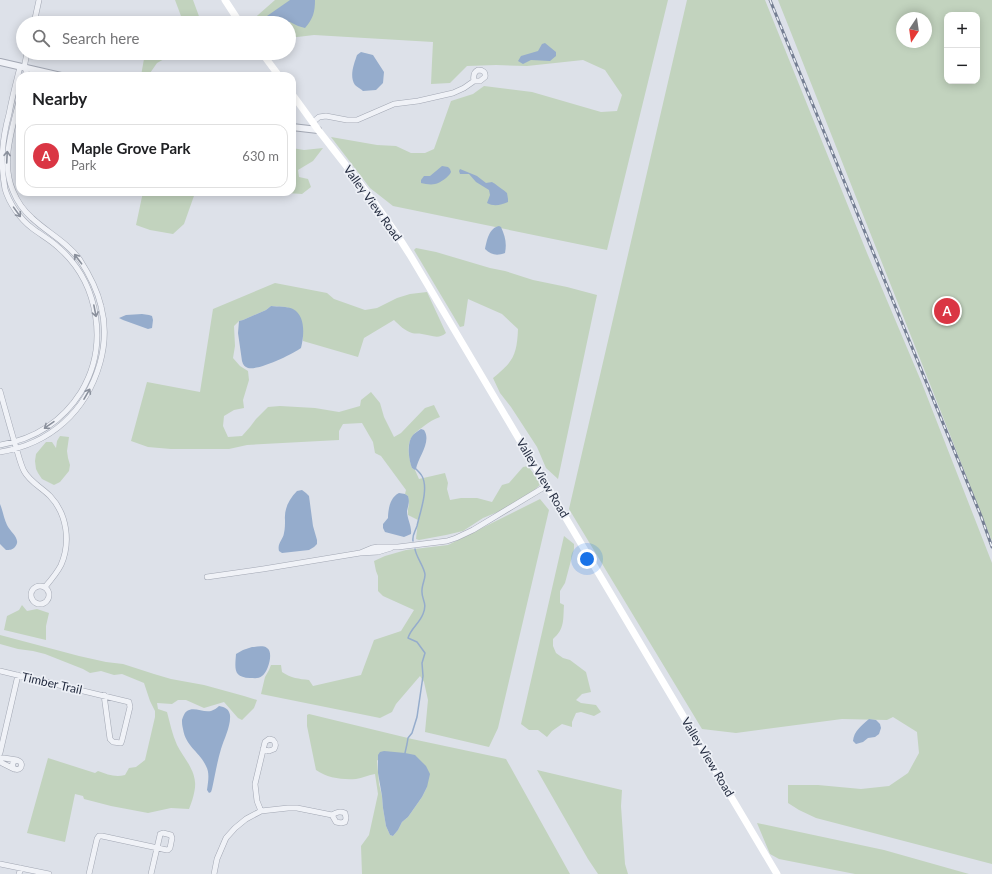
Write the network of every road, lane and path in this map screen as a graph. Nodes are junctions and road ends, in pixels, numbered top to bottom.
1 (40, 0) edge
2 (225, 0) edge
3 (36, 16) edge
4 (235, 16) edge
5 (25, 60) edge
6 (267, 60) edge
7 (0, 62) edge
8 (23, 68) junction
9 (22, 72) edge
10 (24, 72) edge
11 (42, 72) edge
12 (276, 72) edge
13 (474, 81) dead end
14 (16, 93) edge
15 (296, 99) edge
16 (16, 113) edge
17 (313, 122) junction
18 (296, 127) edge
19 (318, 130) junction
20 (46, 229) junction
21 (42, 235) junction
22 (95, 352) junction
23 (102, 353) junction
24 (0, 391) edge
25 (0, 445) edge
26 (16, 446) junction
27 (0, 452) edge
28 (546, 486) junction
29 (207, 577) dead end
30 (46, 587) dead end
31 (0, 671) edge
32 (18, 675) junction
33 (104, 695) junction
34 (263, 748) dead end
35 (0, 753) edge
36 (0, 759) edge
37 (261, 811) junction
38 (332, 815) dead end
39 (157, 848) junction
40 (0, 864) edge
41 (21, 868) junction
42 (31, 872) edge
43 (19, 874) edge
44 (49, 874) edge
45 (89, 874) edge
46 (151, 874) edge
47 (214, 874) edge
48 (777, 874) edge

1 - 3 street
2 - 4 main road
5 - 8 street
6 - 12 main road
7 - 8 street
8 -> 9 street
8 - 10 street
8 - 11 street
13 - 17 street
14 -> 21 street
15 - 17 main road, Valley View Road
20 -> 16 street
17 - 19 main road, Valley View Road
18 - 19 street
19 - 28 main road, Valley View Road
20 - 21 street
23 -> 20 street
21 -> 22 street
22 - 23 street
22 -> 26 street
26 -> 23 street
24 - 26 street
25 - 26 street
26 - 27 street
26 - 30 street
28 - 29 street
28 - 48 main road, Valley View Road
31 - 32 street, Timber Trail
32 - 33 street, Timber Trail
32 - 35 street
33 - 33 street, Timber Trail
34 - 37 street
36 - 36 street
37 - 38 street
37 - 47 street
39 - 39 street
39 - 45 street
39 - 46 street
40 - 41 street
41 - 42 street
41 - 43 street
42 - 44 street

